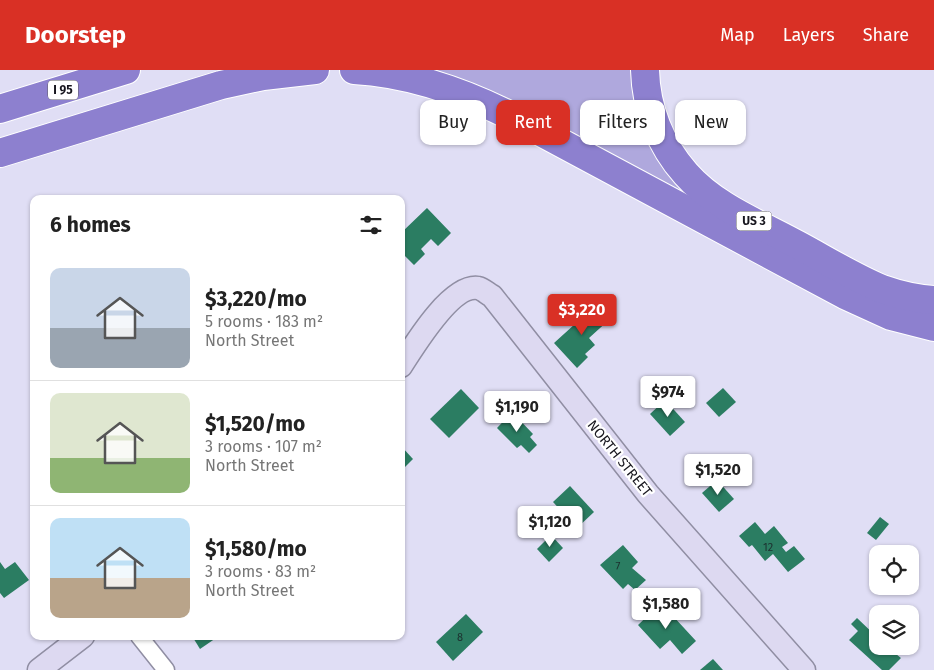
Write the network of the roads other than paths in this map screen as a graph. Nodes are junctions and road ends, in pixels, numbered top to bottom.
1 (126, 70) edge
2 (255, 70) edge
3 (315, 70) edge
4 (354, 70) edge
5 (645, 70) edge
6 (221, 85) junction
7 (0, 109) edge
8 (0, 153) edge
9 (934, 300) edge
10 (934, 327) edge
11 (405, 360) edge
12 (77, 640) edge
13 (142, 640) edge
14 (40, 670) edge
15 (166, 670) edge
16 (804, 670) edge

1 - 7 highway, I 95
2 - 6 highway
3 - 6 highway
4 - 10 highway
5 - 9 highway, US 3
6 - 8 highway
11 - 16 street, NORTH STREET
12 - 14 street
13 - 15 street

